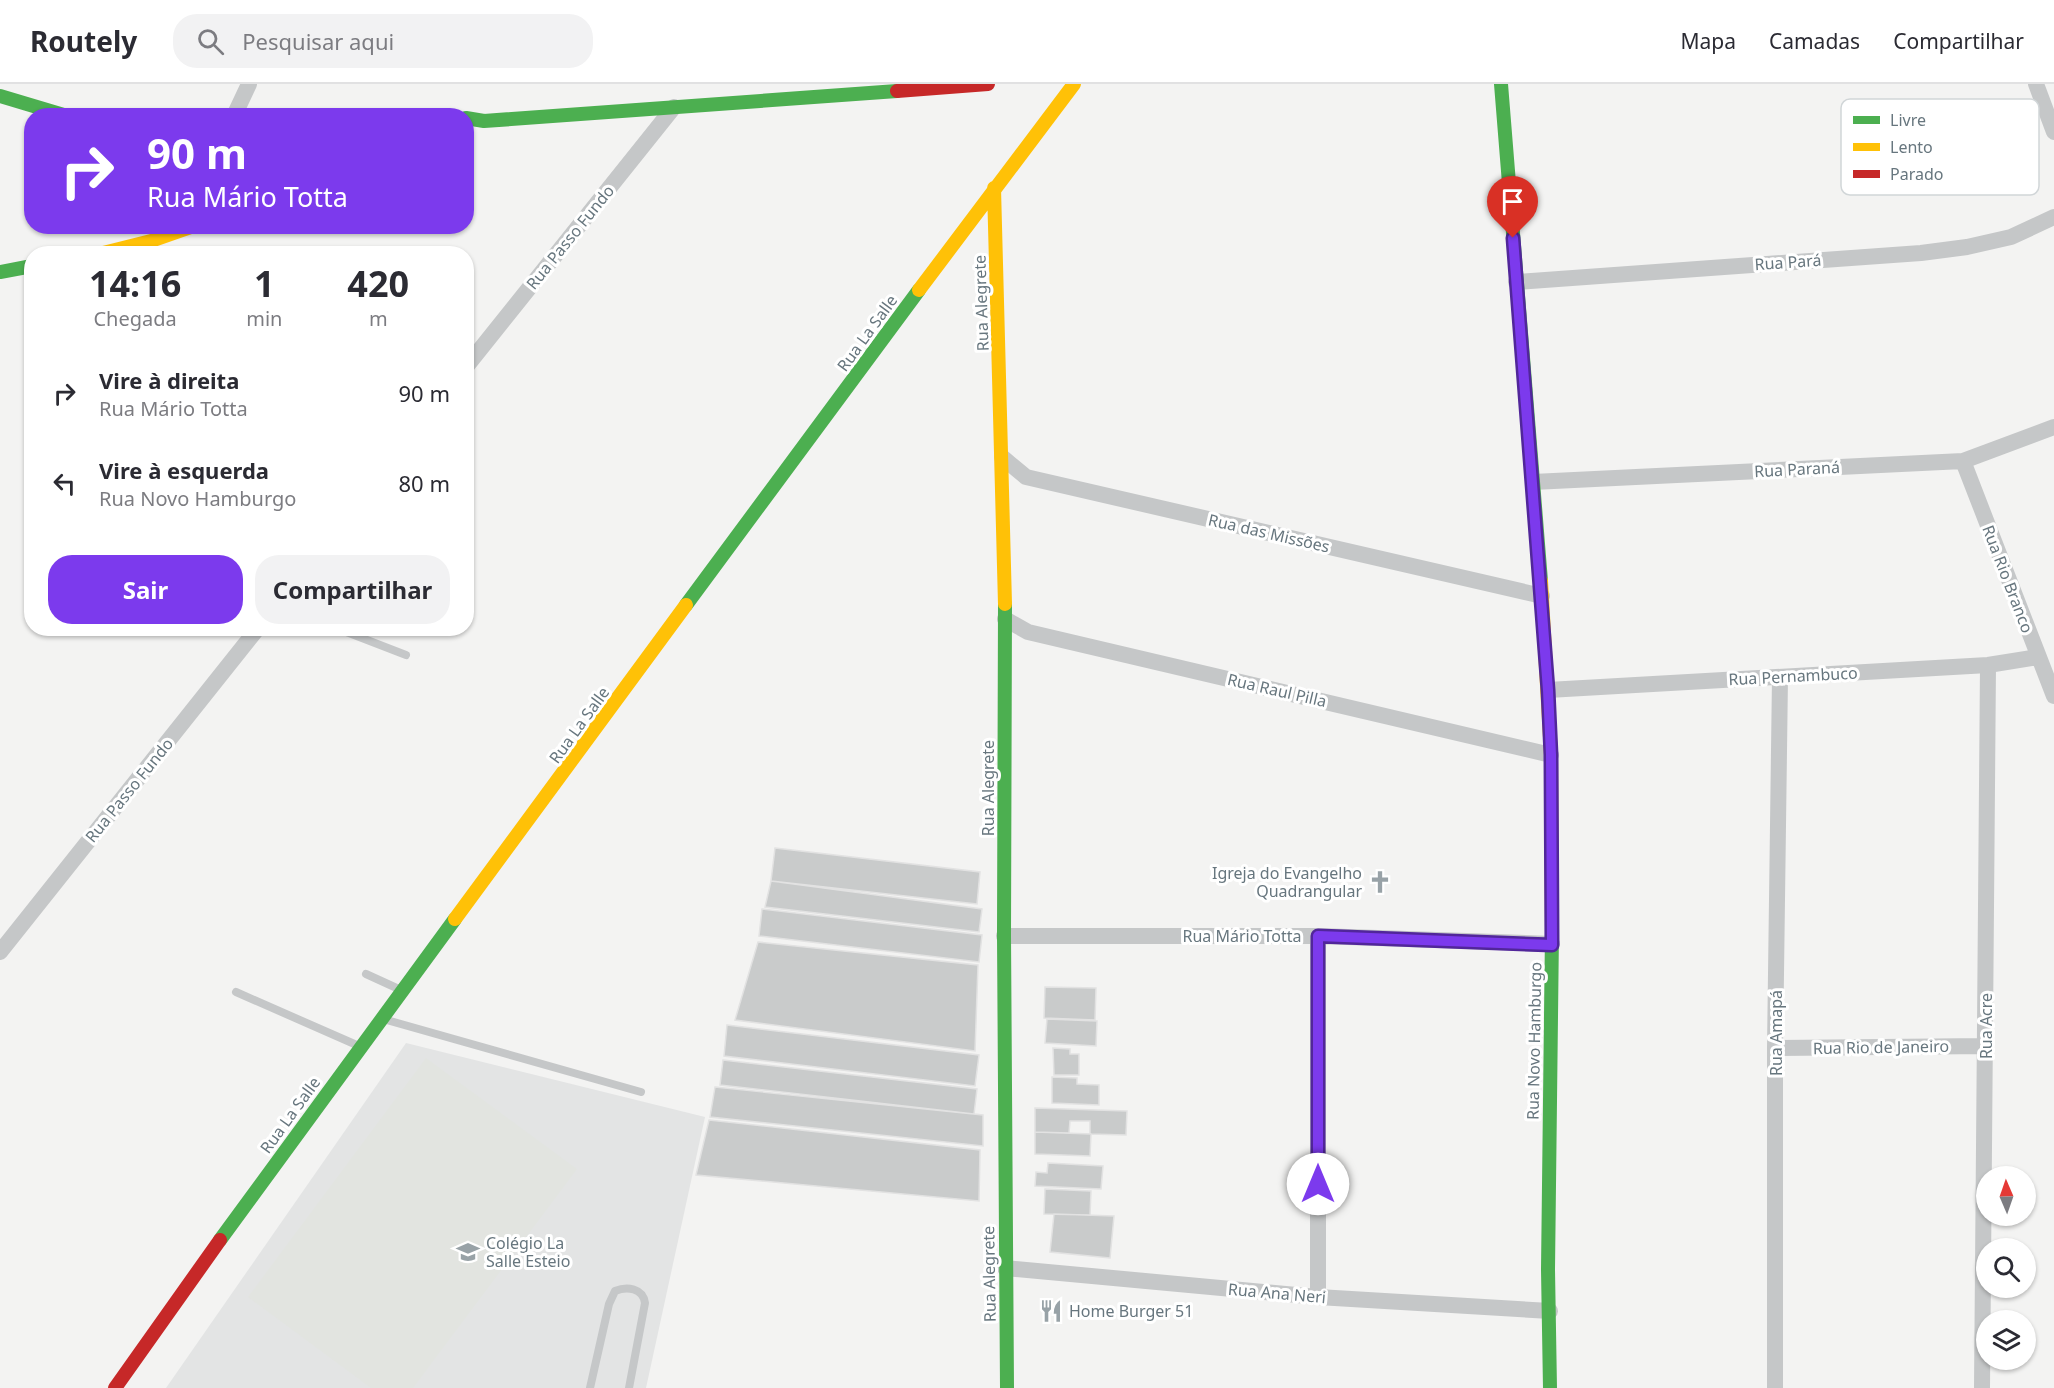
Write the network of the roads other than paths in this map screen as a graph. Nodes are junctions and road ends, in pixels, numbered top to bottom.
1 (249, 84) edge
2 (988, 84) edge
3 (1074, 84) edge
4 (1501, 84) edge
5 (2036, 84) edge
6 (0, 96) edge
7 (674, 107) junction
8 (41, 108) edge
9 (238, 108) edge
10 (474, 119) edge
11 (484, 121) junction
12 (474, 126) edge
13 (2054, 132) edge
14 (994, 188) junction
15 (2054, 217) edge
16 (171, 234) edge
17 (131, 246) edge
18 (24, 268) edge
19 (0, 272) edge
20 (1516, 282) junction
21 (474, 358) edge
22 (2054, 427) edge
23 (1002, 457) junction
24 (1963, 461) junction
25 (1533, 482) junction
26 (1542, 596) junction
27 (1005, 619) junction
28 (252, 636) edge
29 (357, 636) edge
30 (406, 655) dead end
31 (2038, 657) junction
32 (1988, 665) junction
33 (1780, 677) junction
34 (1548, 690) junction
35 (2054, 696) edge
36 (1551, 755) junction
37 (1004, 936) junction
38 (1318, 936) junction
39 (1552, 945) junction
40 (0, 952) edge
41 (366, 974) dead end
42 (403, 991) junction
43 (236, 992) dead end
44 (382, 1019) junction
45 (1986, 1046) junction
46 (361, 1047) junction
47 (1775, 1048) junction
48 (641, 1092) dead end
49 (1005, 1268) junction
50 (1318, 1297) junction
51 (1550, 1311) junction
52 (115, 1388) edge
53 (590, 1388) edge
54 (629, 1388) edge
55 (1007, 1388) edge
56 (1550, 1388) edge
57 (1775, 1388) edge
58 (1982, 1388) edge

1 - 9 street
2 - 7 street
3 - 14 street, Rua La Salle
4 - 20 street, Rua Novo Hamburgo
5 - 13 street
6 - 8 street
7 - 11 street
7 - 21 street, Rua Passo Fundo
10 - 11 street
11 - 12 street
14 - 23 street, Rua Alegrete
14 - 42 street, Rua La Salle
15 - 20 street, Rua Pará
16 - 17 street
18 - 19 street
20 - 25 street, Rua Novo Hamburgo
22 - 24 street, Rua Paraná
23 - 26 street, Rua das Missões
23 - 27 street, Rua Alegrete
24 - 25 street, Rua Paraná
24 - 31 street, Rua Rio Branco
25 - 26 street, Rua Novo Hamburgo
26 - 34 street, Rua Novo Hamburgo
27 - 36 street, Rua Raul Pilla
27 - 37 street, Rua Alegrete
28 - 40 street, Rua Passo Fundo
29 - 30 lane
31 - 32 street, Rua Pernambuco
31 - 35 street, Rua Rio Branco
32 - 33 street, Rua Pernambuco
32 - 45 street, Rua Acre
33 - 34 street, Rua Pernambuco
33 - 47 street, Rua Amapá
34 - 36 street, Rua Novo Hamburgo
36 - 39 street, Rua Novo Hamburgo
37 - 38 street, Rua Mário Totta
37 - 49 street, Rua Alegrete
38 - 39 street, Rua Mário Totta
38 - 50 street
39 - 51 street, Rua Novo Hamburgo
41 - 42 lane
42 - 44 street, Rua La Salle
43 - 46 lane
44 - 46 street, Rua La Salle
44 - 48 lane
45 - 47 street, Rua Rio de Janeiro
45 - 58 street, Rua Acre
46 - 52 street, Rua La Salle
47 - 57 street, Rua Amapá
49 - 50 street, Rua Ana Neri
49 - 55 street, Rua Alegrete
50 - 51 street, Rua Ana Neri
51 - 56 street, Rua Novo Hamburgo
53 - 54 lane

